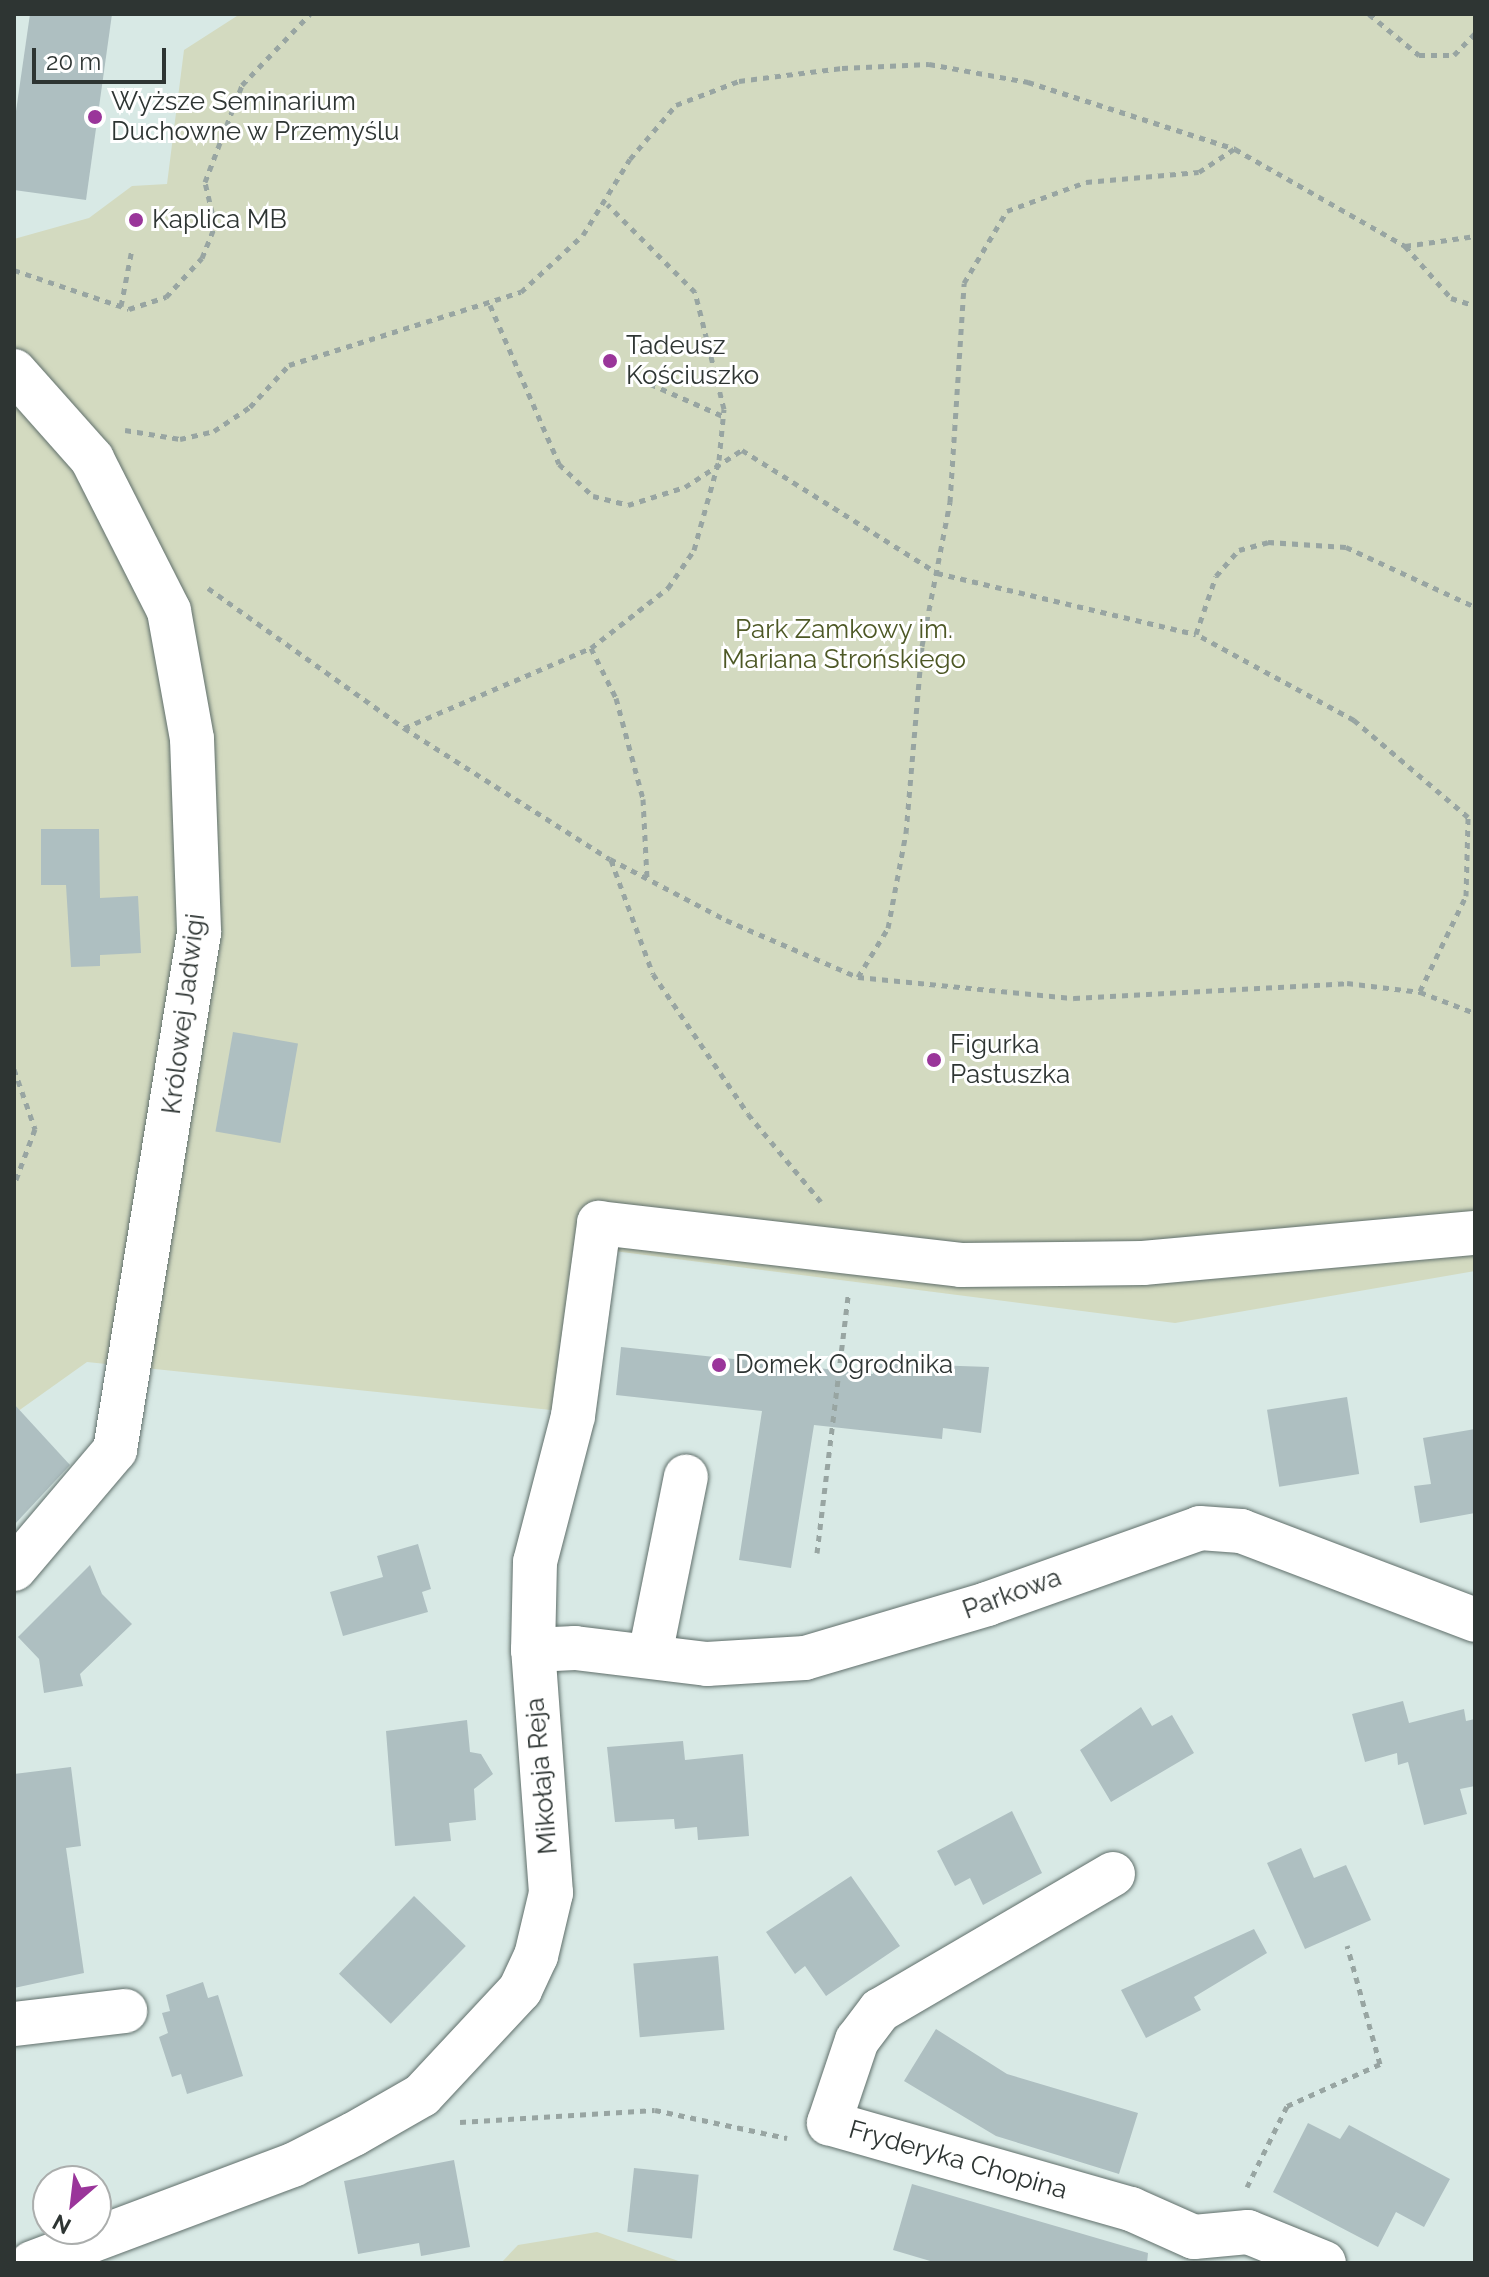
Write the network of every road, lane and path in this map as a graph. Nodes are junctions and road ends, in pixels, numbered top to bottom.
1 (310, 14) edge
2 (1369, 14) edge
3 (1475, 33) edge
4 (1235, 149) junction
5 (607, 204) junction
6 (1475, 236) edge
7 (1405, 246) junction
8 (132, 249) dead end
9 (14, 270) edge
10 (490, 305) junction
11 (121, 306) junction
12 (1475, 306) edge
13 (14, 371) edge
14 (628, 374) dead end
15 (723, 416) junction
16 (61, 419) junction
17 (719, 460) junction
18 (937, 573) junction
19 (1475, 607) edge
20 (253, 619) dead end
21 (1196, 634) junction
22 (591, 648) junction
23 (404, 728) junction
24 (610, 859) junction
25 (647, 878) junction
26 (858, 977) junction
27 (1420, 992) junction
28 (1475, 1013) edge
29 (14, 1069) edge
30 (14, 1185) edge
31 (1475, 1233) edge
32 (853, 1255) junction
33 (686, 1477) dead end
34 (817, 1553) dead end
35 (14, 1569) edge
36 (1475, 1620) edge
37 (533, 1650) junction
38 (650, 1655) junction
39 (1113, 1874) dead end
40 (1347, 1945) dead end
41 (125, 2011) dead end
42 (14, 2024) edge
43 (435, 2109) junction
44 (810, 2131) junction
45 (1241, 2199) dead end
46 (1187, 2250) edge
47 (32, 2263) edge
48 (1324, 2263) edge

1 - 11 path
2 - 3 path
4 - 5 path
4 - 7 path
4 - 18 path
5 - 10 path
5 - 15 path
6 - 7 path
7 - 12 path
8 - 11 path
9 - 11 path
10 - 16 path
10 - 17 path
13 - 16 street, Królowej Jadwigi
14 - 15 path
15 - 17 path
16 - 35 street, Królowej Jadwigi
17 - 18 path
17 - 22 path
18 - 21 path
18 - 26 path
19 - 21 path
20 - 23 path
21 - 27 path
22 - 23 path
22 - 25 path
23 - 24 path
24 - 25 path
24 - 32 path
25 - 26 path
26 - 27 path
27 - 28 path
29 - 30 path
31 - 32 street
32 - 34 path
32 - 37 street, Mikołaja Reja
33 - 38 street
36 - 38 street, Parkowa
37 - 38 street, Parkowa
37 - 43 street, Mikołaja Reja
39 - 44 street, Fryderyka Chopina
40 - 45 path
41 - 42 street
43 - 44 path
43 - 47 street
44 - 46 street, Fryderyka Chopina
46 - 48 street, Fryderyka Chopina

